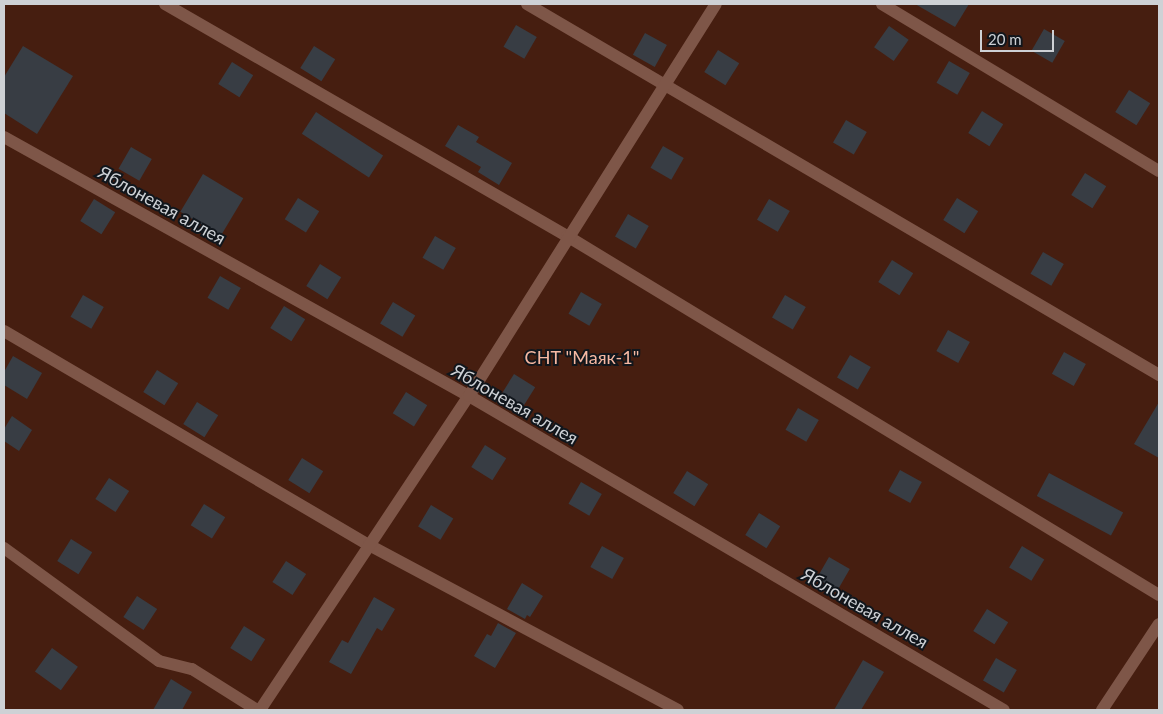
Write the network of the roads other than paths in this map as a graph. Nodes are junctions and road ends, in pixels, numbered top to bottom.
1 (165, 4) edge
2 (527, 4) edge
3 (716, 4) edge
4 (882, 4) edge
5 (665, 83) junction
6 (4, 137) edge
7 (1159, 172) edge
8 (567, 236) junction
9 (4, 331) edge
10 (1159, 375) edge
11 (468, 396) junction
12 (369, 545) junction
13 (4, 548) edge
14 (1159, 595) edge
15 (1159, 624) edge
16 (258, 710) edge
17 (678, 710) edge
18 (1004, 710) edge
19 (1102, 710) edge

1 - 8 lane
2 - 5 lane
3 - 5 lane
4 - 7 lane
5 - 8 lane
5 - 10 lane
6 - 11 lane, Яблоневая аллея
8 - 11 lane
8 - 14 lane
9 - 12 lane
11 - 12 lane
11 - 18 lane, Яблоневая аллея
12 - 16 lane
12 - 17 lane
13 - 16 lane
15 - 19 lane

